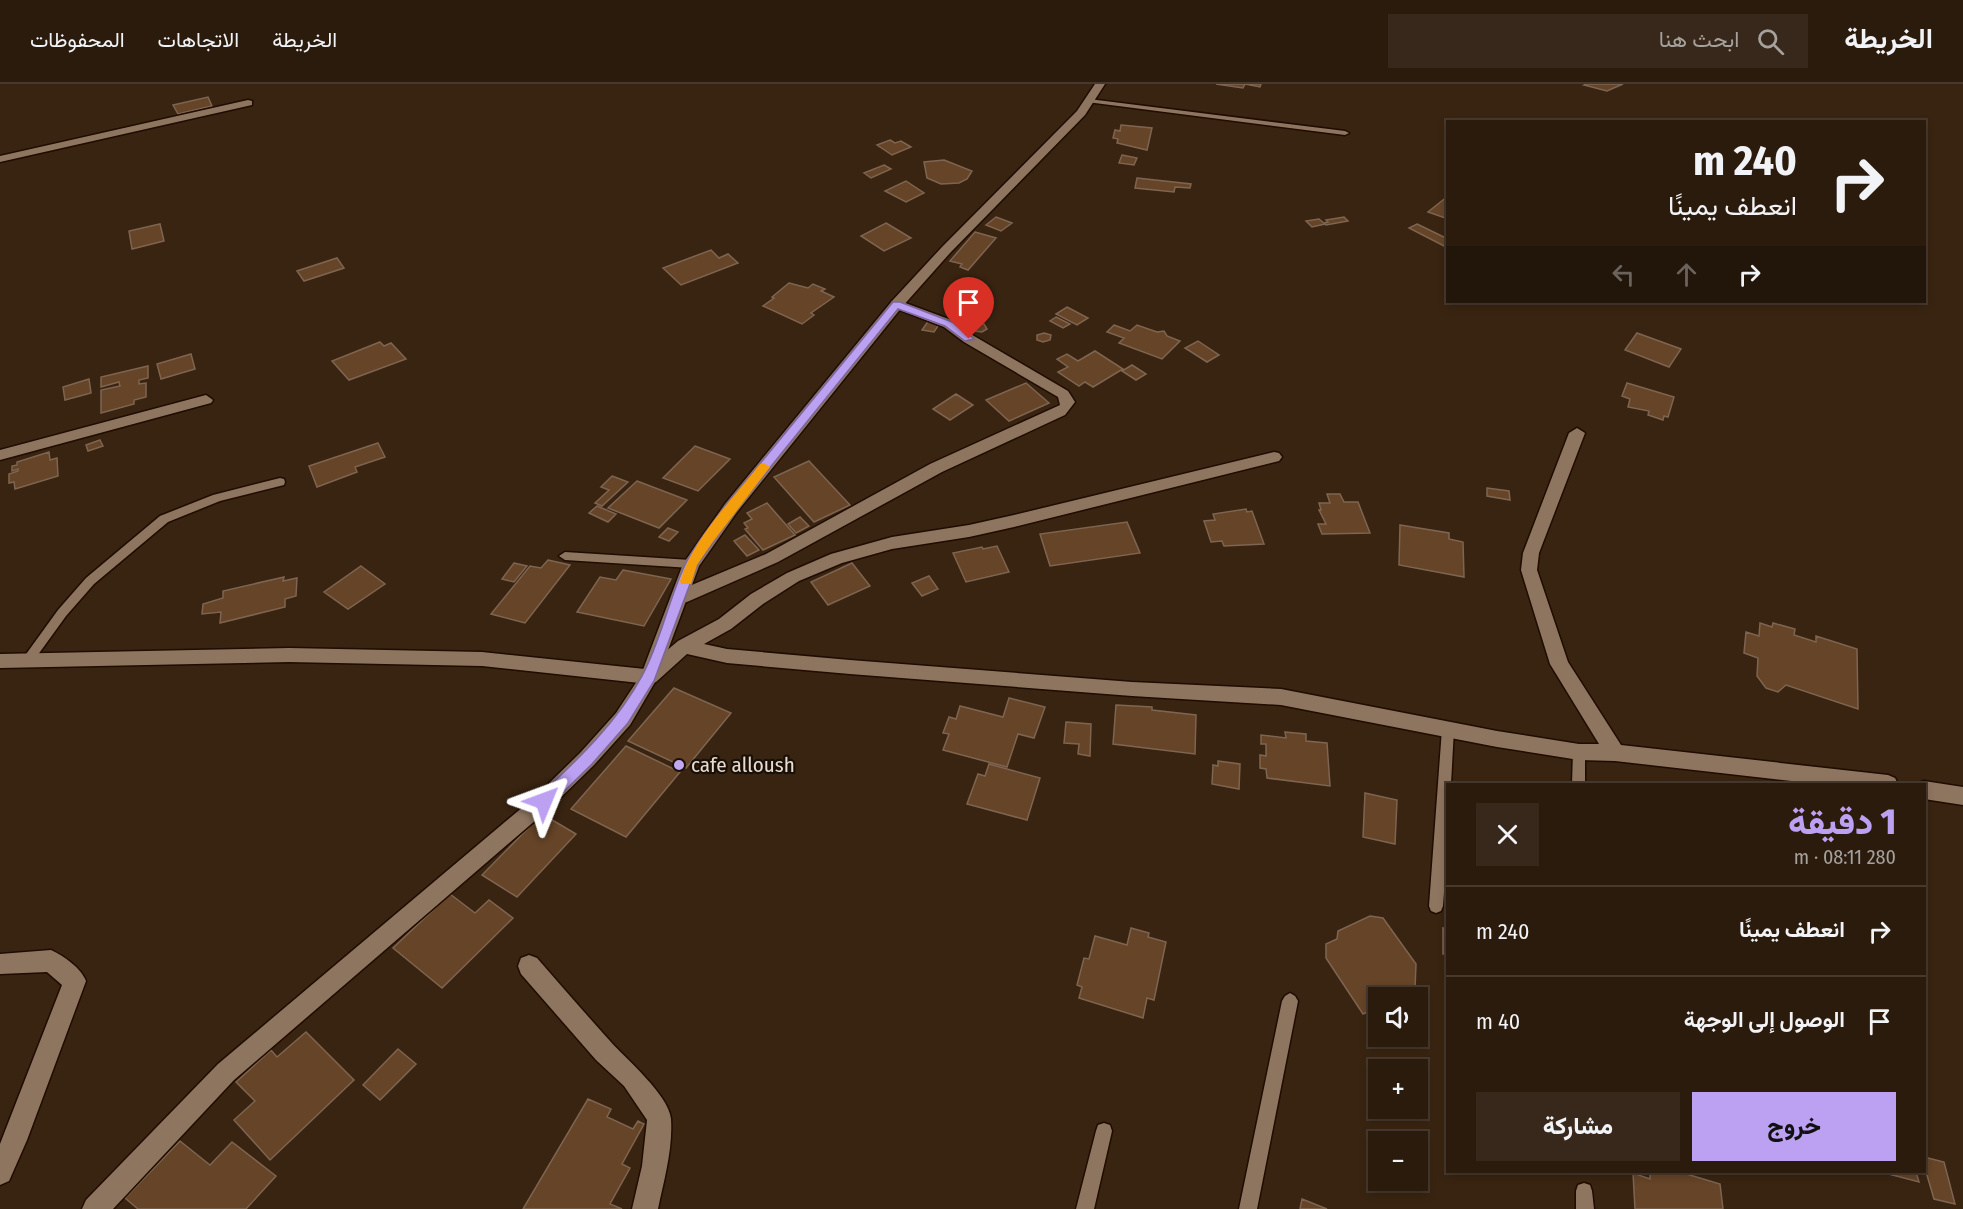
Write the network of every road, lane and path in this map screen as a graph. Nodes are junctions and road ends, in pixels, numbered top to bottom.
1 (1100, 84) edge
2 (1089, 101) junction
3 (248, 104) dead end
4 (1345, 133) dead end
5 (0, 159) edge
6 (897, 304) junction
7 (206, 400) dead end
8 (1577, 433) dead end
9 (0, 455) edge
10 (1274, 457) dead end
11 (280, 482) dead end
12 (565, 556) dead end
13 (691, 564) junction
14 (681, 597) junction
15 (684, 646) junction
16 (28, 660) junction
17 (0, 661) edge
18 (649, 677) junction
19 (1448, 729) junction
20 (1579, 752) junction
21 (1615, 753) junction
22 (1579, 783) edge
23 (1879, 783) edge
24 (1926, 790) edge
25 (1963, 796) edge
26 (1436, 906) dead end
27 (1, 964) edge
28 (529, 966) dead end
29 (1290, 1001) dead end
30 (1104, 1131) dead end
31 (0, 1172) edge
32 (1584, 1191) dead end
33 (95, 1209) edge
34 (645, 1209) edge
35 (1084, 1209) edge
36 (1248, 1209) edge
37 (1585, 1209) edge

1 - 2 street
2 - 4 lane
2 - 6 street
3 - 5 street
6 - 13 street
6 - 14 street
7 - 9 street
8 - 21 street
10 - 15 street
11 - 16 lane
12 - 13 lane
13 - 14 street
14 - 18 street
15 - 18 street
15 - 19 street
16 - 17 street
16 - 18 street
18 - 33 street
19 - 20 street
19 - 26 lane
20 - 21 street
20 - 22 lane
21 - 23 street
24 - 25 street
27 - 31 street
28 - 34 street
29 - 36 lane
30 - 35 lane
32 - 37 lane

